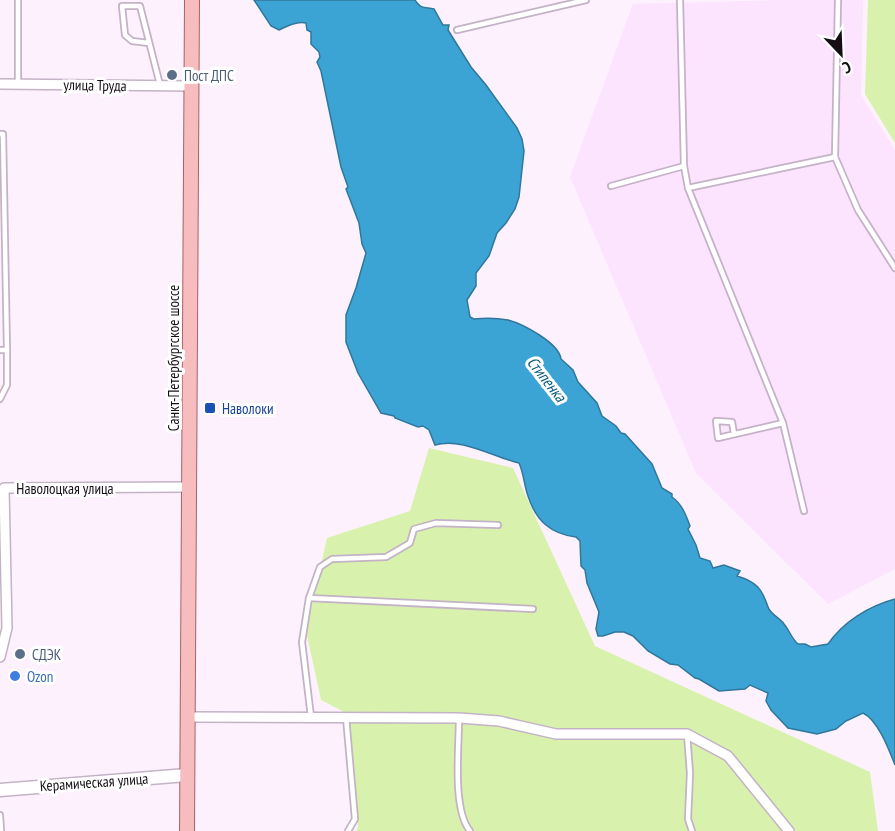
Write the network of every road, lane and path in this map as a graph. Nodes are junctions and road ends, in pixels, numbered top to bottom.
1 (18, 0) edge
2 (192, 0) edge
3 (586, 0) edge
4 (680, 0) edge
5 (838, 0) edge
6 (457, 30) dead end
7 (149, 43) junction
8 (0, 84) edge
9 (18, 84) junction
10 (159, 85) junction
11 (191, 86) junction
12 (0, 134) edge
13 (835, 157) junction
14 (684, 166) junction
15 (611, 186) dead end
16 (688, 188) junction
17 (895, 268) edge
18 (0, 350) edge
19 (6, 350) junction
20 (0, 399) edge
21 (783, 423) junction
22 (734, 434) junction
23 (188, 487) junction
24 (804, 510) dead end
25 (498, 525) dead end
26 (309, 598) junction
27 (533, 609) dead end
28 (0, 657) edge
29 (188, 717) junction
30 (311, 717) junction
31 (346, 717) junction
32 (459, 718) junction
33 (687, 734) junction
34 (188, 776) junction
35 (0, 790) edge
36 (0, 815) edge
37 (2, 831) edge
38 (187, 831) edge
39 (348, 831) edge
40 (470, 831) edge
41 (692, 831) edge
42 (789, 831) edge

1 - 9 lane
2 - 11 main road, Санкт-Петербургское шоссе
3 - 6 lane
4 - 14 lane
5 - 13 lane
7 - 7 lane
7 - 10 lane
8 - 9 street, улица Труда
9 - 10 street, улица Труда
10 - 11 street, улица Труда
11 - 23 main road, Санкт-Петербургское шоссе
12 - 19 lane
13 - 16 lane
13 - 17 lane
14 - 15 lane
14 - 16 lane
16 - 21 lane
18 - 19 lane
19 - 20 lane
21 - 22 lane
21 - 24 lane
22 - 22 lane
23 - 28 street, Наволоцкая улица
23 - 29 main road, Санкт-Петербургское шоссе
25 - 26 lane
26 - 27 lane
26 - 30 lane
29 - 30 street
29 - 34 main road, Санкт-Петербургское шоссе
30 - 31 street
31 - 32 street
31 - 39 lane
32 - 33 street
32 - 40 lane
33 - 41 lane
33 - 42 street
34 - 35 street, Керамическая улица
34 - 38 main road, Санкт-Петербургское шоссе
36 - 37 lane

